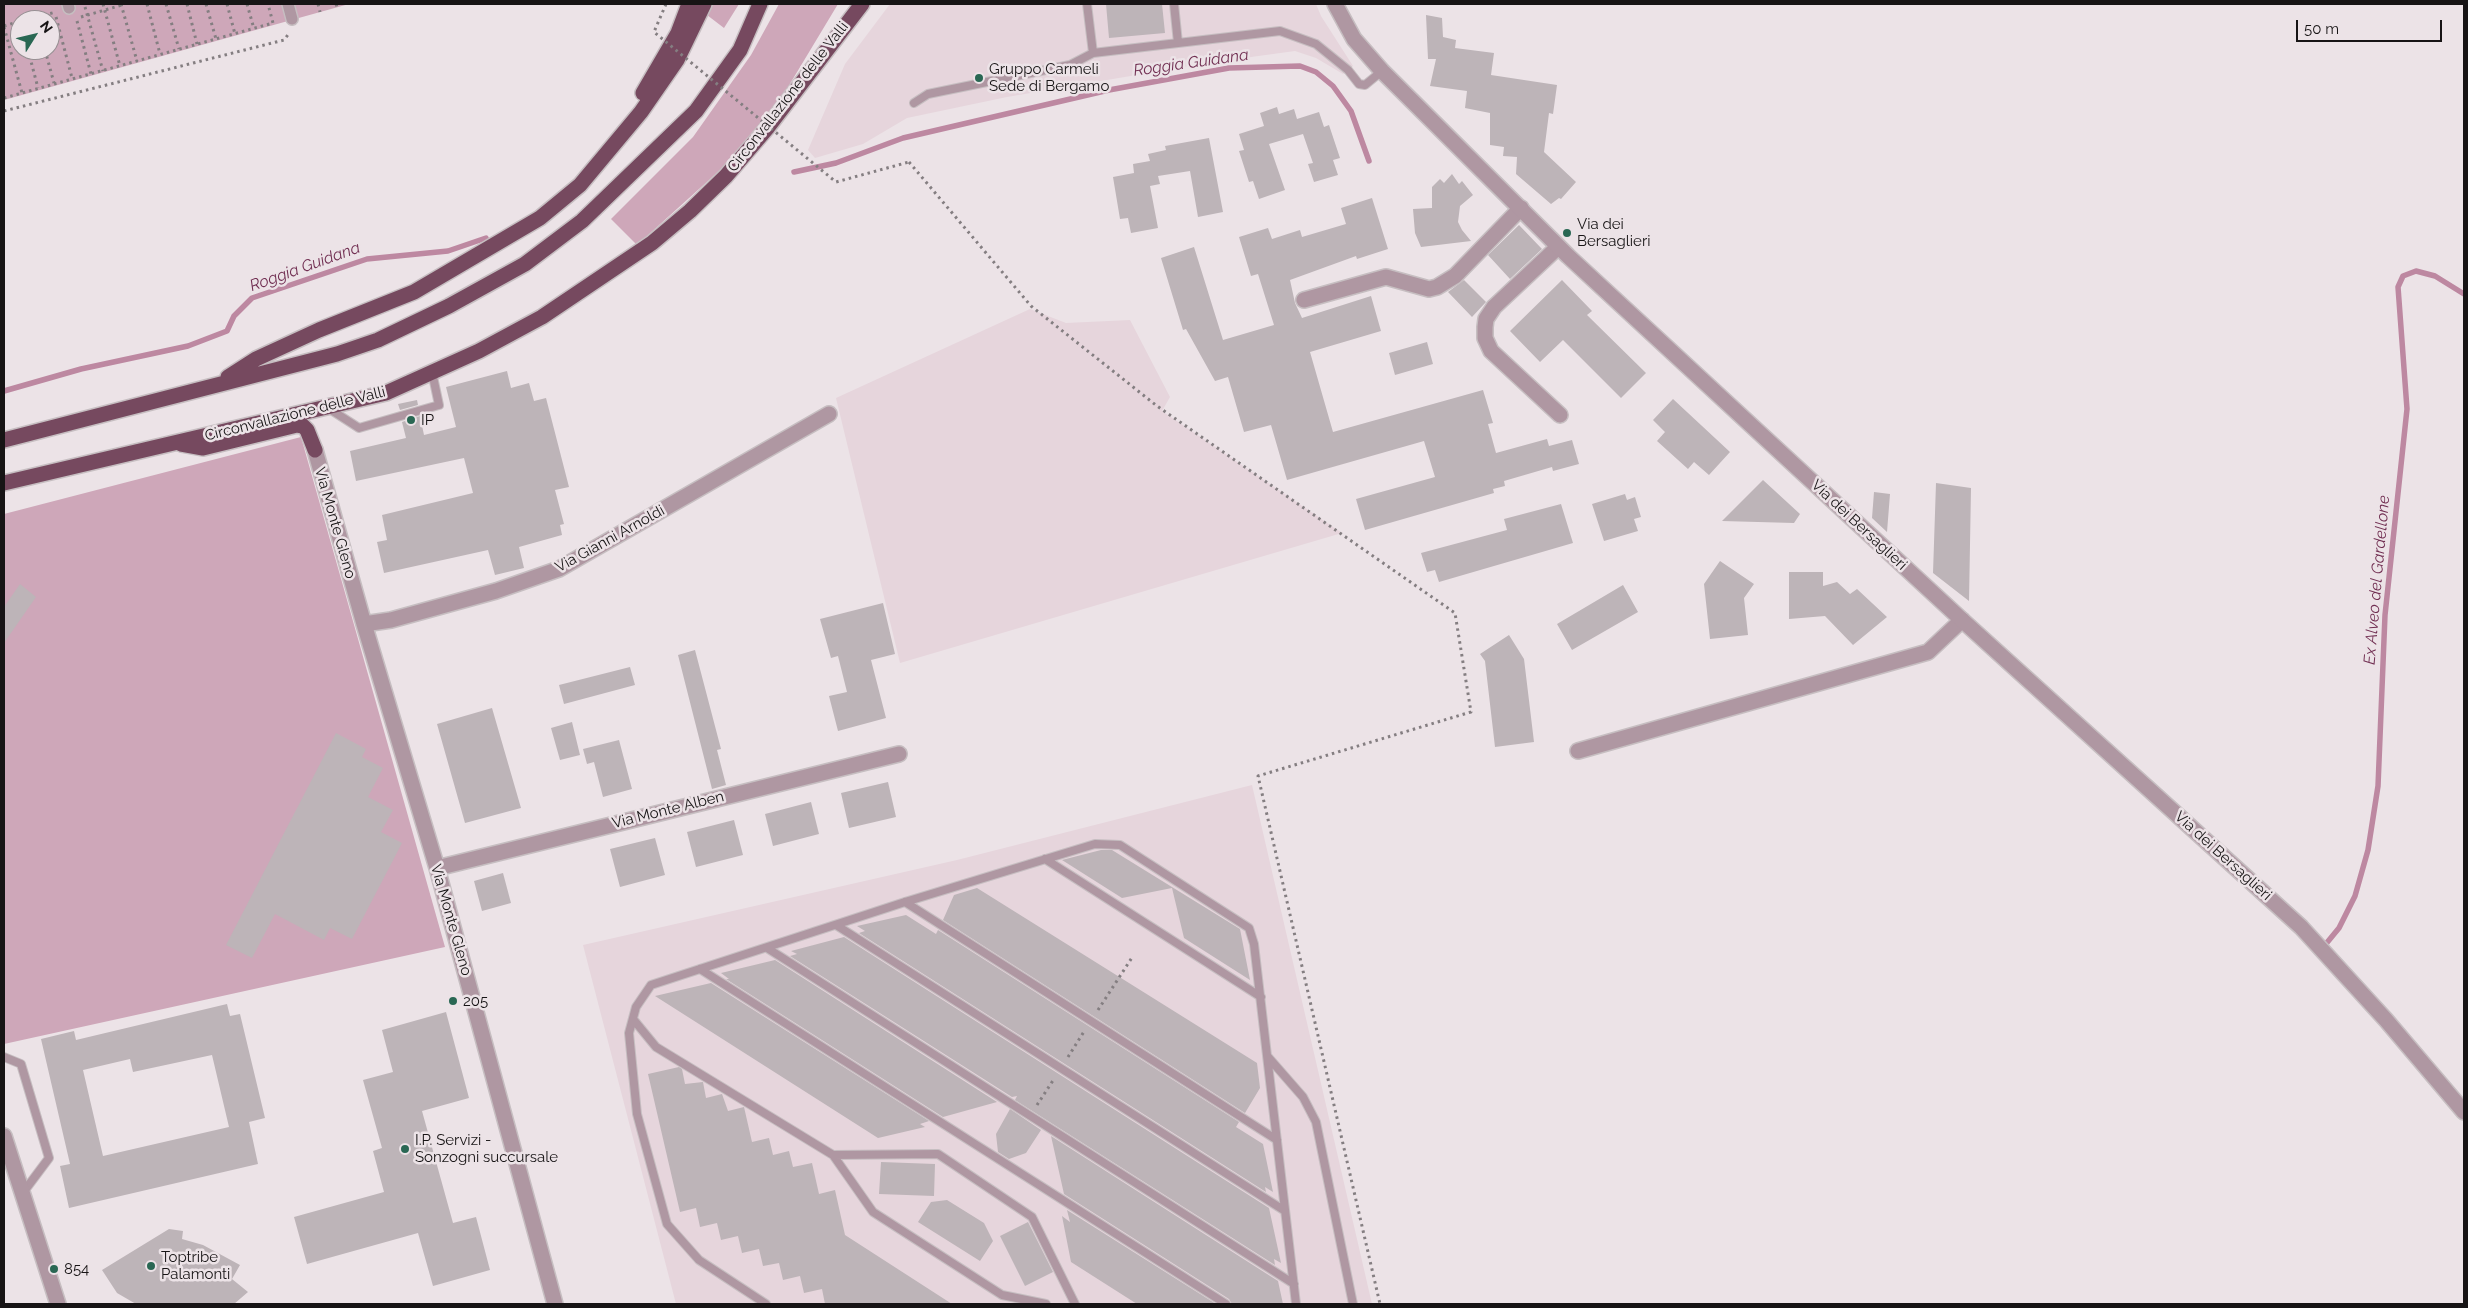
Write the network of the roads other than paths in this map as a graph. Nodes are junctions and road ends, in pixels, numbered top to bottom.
1 (288, 4) edge
2 (689, 4) edge
3 (704, 4) edge
4 (760, 4) edge
5 (770, 4) edge
6 (862, 4) edge
7 (1087, 4) edge
8 (1174, 4) edge
9 (1334, 4) edge
10 (292, 20) road end
11 (1178, 43) junction
12 (740, 50) junction
13 (1093, 53) junction
14 (1382, 71) junction
15 (914, 103) dead end
16 (1521, 208) junction
17 (498, 243) junction
18 (1558, 247) junction
19 (1304, 300) dead end
20 (432, 372) junction
21 (216, 384) junction
22 (326, 407) junction
23 (829, 414) dead end
24 (1560, 415) dead end
25 (4, 440) edge
26 (172, 443) junction
27 (315, 450) joint
28 (6, 483) edge
29 (1962, 620) junction
30 (369, 623) junction
31 (1578, 751) dead end
32 (899, 754) dead end
33 (1045, 859) junction
34 (437, 868) junction
35 (905, 902) junction
36 (836, 924) junction
37 (767, 948) junction
38 (700, 969) junction
39 (1261, 997) junction
40 (633, 1019) junction
41 (4, 1056) edge
42 (1267, 1056) junction
43 (2464, 1112) edge
44 (4, 1136) edge
45 (1277, 1140) junction
46 (832, 1155) junction
47 (22, 1194) junction
48 (1285, 1211) junction
49 (1294, 1284) junction
50 (58, 1304) edge
51 (552, 1304) edge
52 (766, 1304) edge
53 (1046, 1304) edge
54 (1075, 1304) edge
55 (1226, 1304) edge
56 (1296, 1304) edge
57 (1353, 1304) edge

1 - 10 street
2 - 17 highway
3 - 17 highway
4 - 12 highway
5 - 12 highway
6 - 20 highway, Circonvallazione delle Valli
7 - 13 lane
8 - 11 lane
9 - 14 street, Via dei Bersaglieri
11 - 13 lane
11 - 14 lane
12 - 21 highway
13 - 15 lane
14 - 16 street, Via dei Bersaglieri
16 - 18 street, Via dei Bersaglieri
16 - 19 street
17 - 21 highway
18 - 24 street
18 - 29 street, Via dei Bersaglieri
20 - 22 highway, Circonvallazione delle Valli
20 - 22 lane
21 - 25 highway
22 - 26 highway, Circonvallazione delle Valli
23 - 30 street, Via Gianni Arnoldi
26 - 27 highway
26 - 28 highway, Circonvallazione delle Valli
27 - 30 street, Via Monte Gleno
29 - 31 street
29 - 43 street, Via dei Bersaglieri
30 - 34 street, Via Monte Gleno
32 - 34 street, Via Monte Alben
33 - 35 lane
33 - 39 lane
33 - 39 lane
34 - 51 street, Via Monte Gleno
35 - 36 lane
35 - 45 lane
36 - 37 lane
36 - 48 lane
37 - 38 lane
37 - 49 lane
38 - 40 lane
38 - 55 lane
39 - 42 lane
40 - 46 lane
40 - 52 lane
41 - 47 lane
42 - 45 lane
42 - 57 lane
44 - 47 street
45 - 48 lane
46 - 53 lane
46 - 54 lane
47 - 50 street
48 - 49 lane
49 - 56 lane

